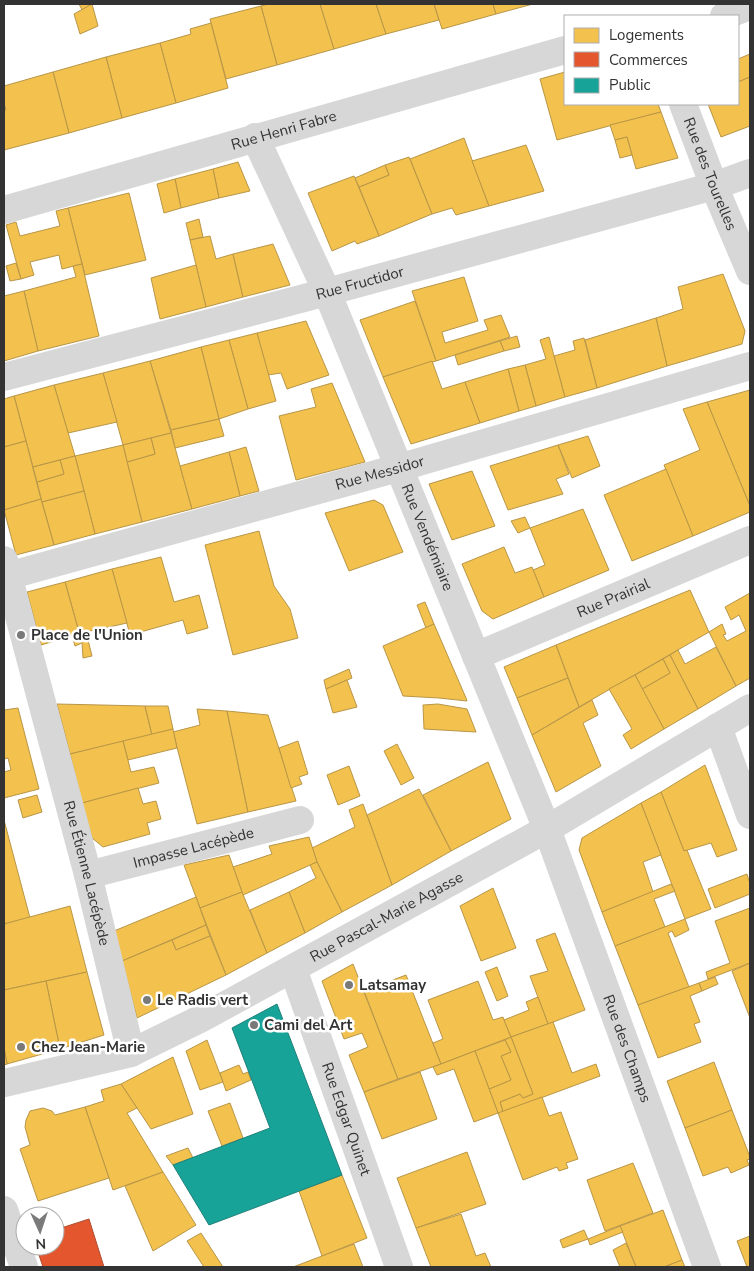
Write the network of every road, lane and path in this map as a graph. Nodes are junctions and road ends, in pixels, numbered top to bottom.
1 (750, 6) edge
2 (727, 15) edge
3 (564, 50) edge
4 (683, 105) edge
5 (255, 137) junction
6 (750, 173) edge
7 (714, 186) junction
8 (4, 210) edge
9 (750, 271) edge
10 (327, 292) junction
11 (750, 366) edge
12 (4, 377) edge
13 (398, 468) junction
14 (750, 540) edge
15 (5, 571) edge
16 (476, 656) junction
17 (750, 708) edge
18 (718, 727) junction
19 (750, 815) edge
20 (300, 820) dead end
21 (547, 829) junction
22 (88, 875) junction
23 (293, 969) junction
24 (131, 1053) junction
25 (4, 1082) edge
26 (4, 1210) edge
27 (24, 1267) edge
28 (399, 1267) edge
29 (707, 1267) edge

1 - 2 street
3 - 5 street, Rue Henri Fabre
4 - 7 street, Rue des Tourelles
5 - 8 street, Rue Henri Fabre
5 - 10 street, Rue Vendémiaire
6 - 7 street, Rue Fructidor
7 - 9 street, Rue des Tourelles
7 - 10 street, Rue Fructidor
10 - 12 street, Rue Fructidor
10 - 13 street, Rue Vendémiaire
11 - 13 street, Rue Messidor
13 - 15 street, Rue Messidor
13 - 16 street, Rue Vendémiaire
14 - 16 street, Rue Prairial
15 - 22 street, Rue Étienne Lacépède
16 - 21 street, Rue Vendémiaire
17 - 18 street, Rue Pascal-Marie Agasse
18 - 19 street
18 - 21 street, Rue Pascal-Marie Agasse
20 - 22 street, Impasse Lacépède
21 - 23 street, Rue Pascal-Marie Agasse
21 - 29 street, Rue des Champs
22 - 24 street, Rue Étienne Lacépède
23 - 24 street, Rue Pascal-Marie Agasse
23 - 28 street, Rue Edgar Quinet
24 - 25 street, Rue Pascal-Marie Agasse
26 - 27 street

